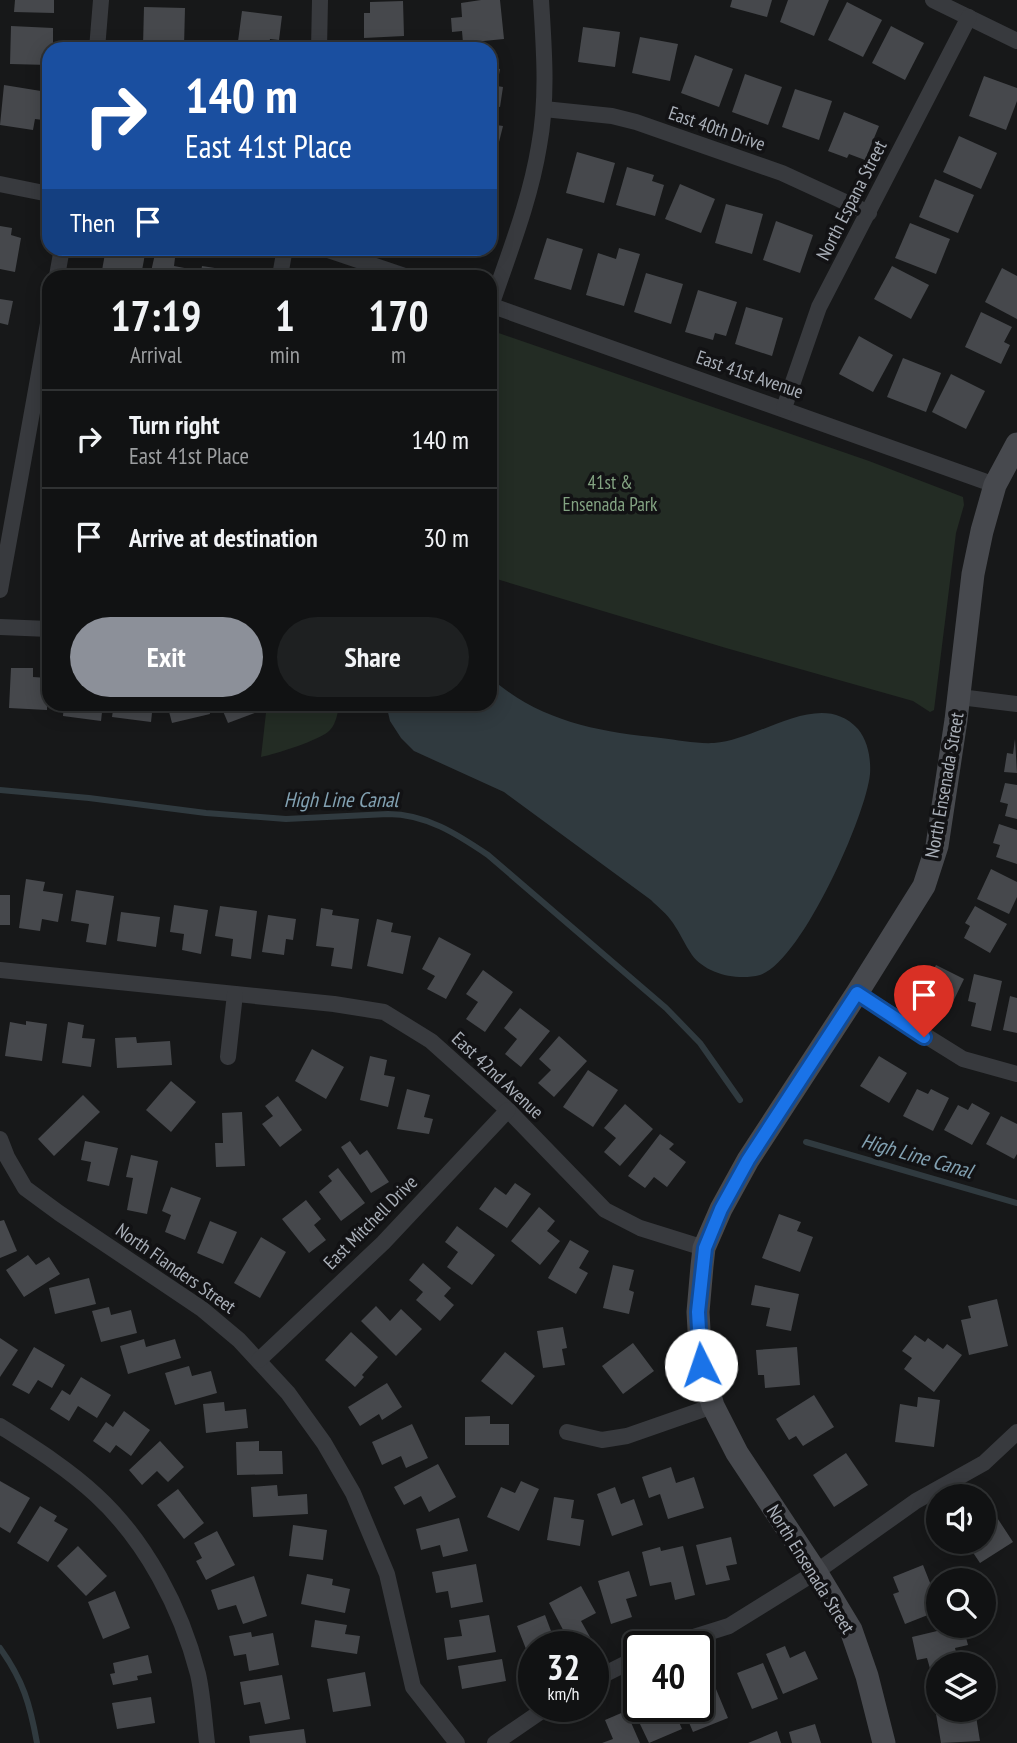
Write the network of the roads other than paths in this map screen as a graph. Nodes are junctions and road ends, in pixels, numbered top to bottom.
1 (101, 0) edge
2 (320, 0) edge
3 (541, 0) edge
4 (933, 0) edge
5 (969, 17) junction
6 (1017, 41) edge
7 (98, 42) edge
8 (319, 42) edge
9 (544, 109) junction
10 (0, 184) edge
11 (42, 193) edge
12 (869, 213) junction
13 (346, 256) edge
14 (387, 270) edge
15 (497, 288) edge
16 (497, 308) edge
17 (42, 357) edge
18 (784, 408) junction
19 (1017, 444) edge
20 (996, 485) junction
21 (0, 590) edge
22 (0, 627) edge
23 (42, 629) edge
24 (960, 696) junction
25 (1017, 704) edge
26 (0, 970) edge
27 (857, 993) junction
28 (235, 994) junction
29 (228, 1056) dead end
30 (1017, 1074) edge
31 (508, 1110) junction
32 (0, 1139) edge
33 (705, 1248) junction
34 (259, 1360) junction
35 (713, 1406) junction
36 (0, 1426) edge
37 (567, 1432) dead end
38 (1017, 1432) edge
39 (816, 1572) junction
40 (713, 1631) edge
41 (526, 1722) edge
42 (207, 1743) edge
43 (457, 1743) edge
44 (495, 1743) edge
45 (884, 1743) edge

1 - 7 street
2 - 8 street
3 - 9 street
4 - 5 street
5 - 6 street
5 - 12 street, North Espana Street
9 - 12 street, East 40th Drive
9 - 15 street
10 - 11 street
12 - 18 street, North Espana Street
13 - 14 street
16 - 18 street, East 41st Avenue
17 - 21 street
18 - 20 street, East 41st Avenue
19 - 20 street, North Ensenada Street
20 - 24 street, North Ensenada Street
22 - 23 street
24 - 25 street
24 - 27 street, North Ensenada Street
26 - 28 street, East 42nd Avenue
27 - 30 street
27 - 33 street, North Ensenada Street
28 - 29 street
28 - 31 street, East 42nd Avenue
31 - 33 street, East 42nd Avenue
31 - 34 street, East Mitchell Drive
32 - 34 street, North Flanders Street
33 - 35 street, North Ensenada Street
34 - 43 street, North Flanders Street
35 - 37 street
35 - 39 street, North Ensenada Street
36 - 42 street
38 - 39 street
39 - 40 street
39 - 45 street, North Ensenada Street
41 - 44 street

